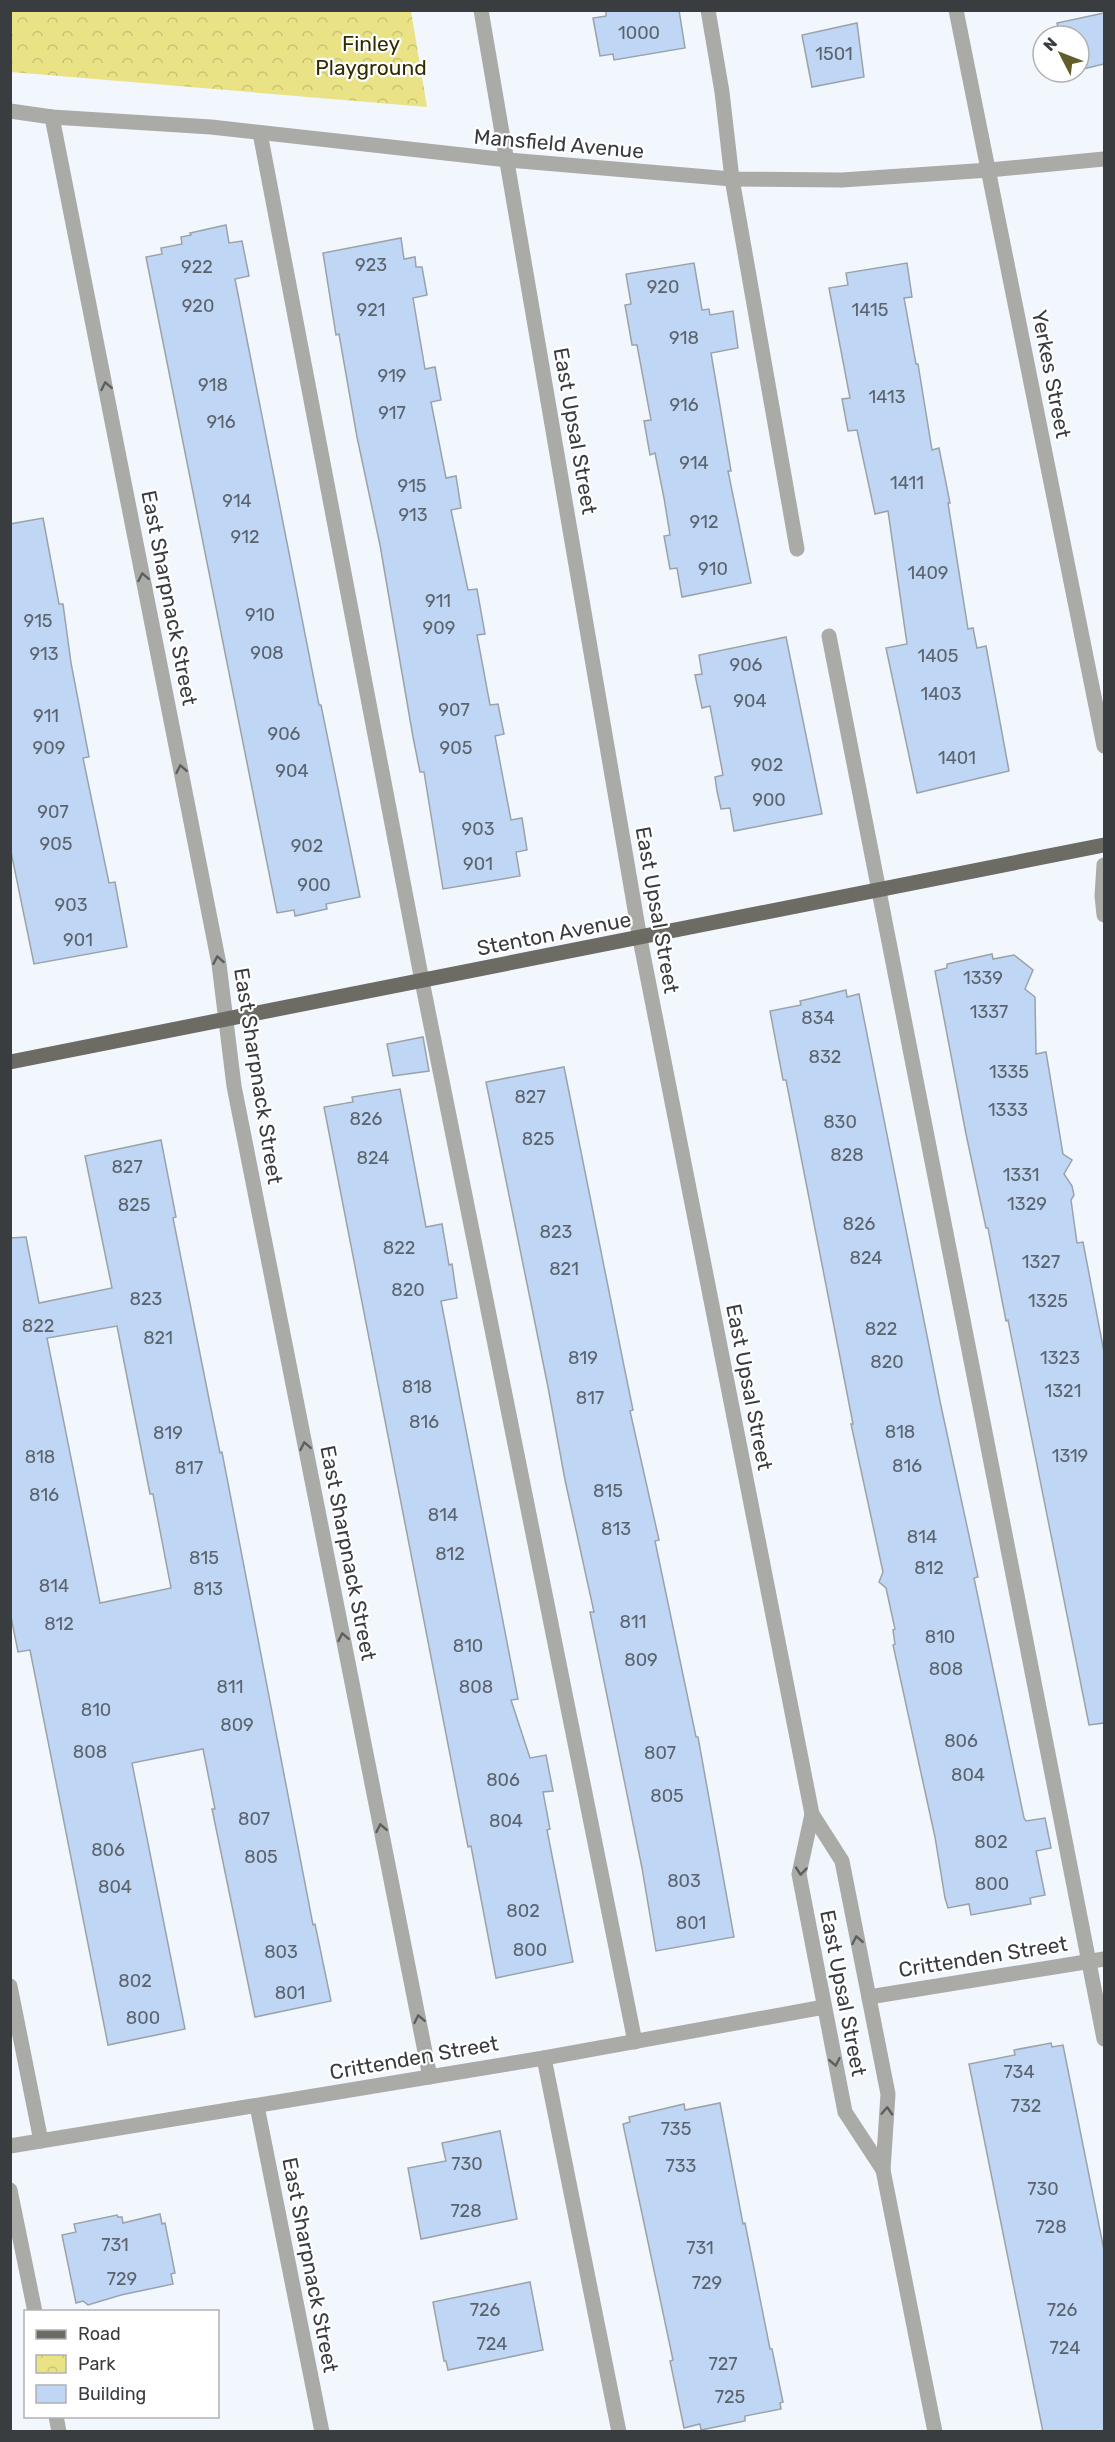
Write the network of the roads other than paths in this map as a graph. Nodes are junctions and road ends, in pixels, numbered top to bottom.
1 (481, 10) edge
2 (708, 10) edge
3 (956, 10) edge
4 (10, 111) edge
5 (52, 117) junction
6 (260, 133) junction
7 (1104, 159) edge
8 (508, 160) junction
9 (989, 170) junction
10 (732, 179) junction
11 (797, 549) dead end
12 (829, 636) dead end
13 (1104, 746) edge
14 (1104, 845) edge
15 (1104, 865) edge
16 (878, 891) junction
17 (1104, 915) edge
18 (640, 939) junction
19 (422, 981) junction
20 (226, 1018) junction
21 (10, 1062) edge
22 (812, 1814) junction
23 (1104, 1959) edge
24 (1089, 1961) junction
25 (10, 1986) edge
26 (869, 1997) junction
27 (824, 2007) junction
28 (1104, 2039) edge
29 (635, 2042) junction
30 (544, 2058) junction
31 (430, 2077) junction
32 (256, 2106) junction
33 (41, 2141) junction
34 (10, 2146) edge
35 (883, 2170) junction
36 (10, 2190) edge
37 (35, 2310) edge
38 (322, 2432) edge
39 (619, 2432) edge
40 (935, 2432) edge

1 - 8 street, East Upsal Street
2 - 10 street
3 - 9 street, Yerkes Street
4 - 5 street, Mansfield Avenue
5 - 6 street, Mansfield Avenue
20 -> 5 street, East Sharpnack Street
6 - 8 street, Mansfield Avenue
6 - 19 street
7 - 9 street, Mansfield Avenue
8 - 10 street, Mansfield Avenue
8 - 18 street, East Upsal Street
9 - 10 street, Mansfield Avenue
9 - 13 street, Yerkes Street
10 - 11 street
12 - 16 street
14 - 16 main road, Stenton Avenue
15 - 17 street
16 - 18 main road, Stenton Avenue
16 - 24 street
18 - 19 main road, Stenton Avenue
18 - 22 street, East Upsal Street
19 - 20 main road, Stenton Avenue
19 - 29 street
20 - 21 main road, Stenton Avenue
31 -> 20 street, East Sharpnack Street
26 -> 22 street, East Upsal Street
22 -> 27 street, East Upsal Street
23 - 24 street, Crittenden Street
24 - 26 street, Crittenden Street
24 - 28 street
25 - 33 street
35 -> 26 street, East Upsal Street
27 - 29 street, Crittenden Street
27 -> 35 street, East Upsal Street
29 - 30 street, Crittenden Street
30 - 31 street, Crittenden Street
30 - 39 street
31 - 32 street, Crittenden Street
32 - 33 street, Crittenden Street
32 - 38 street, East Sharpnack Street
33 - 34 street, Crittenden Street
35 - 40 street, East Upsal Street
36 - 37 street

